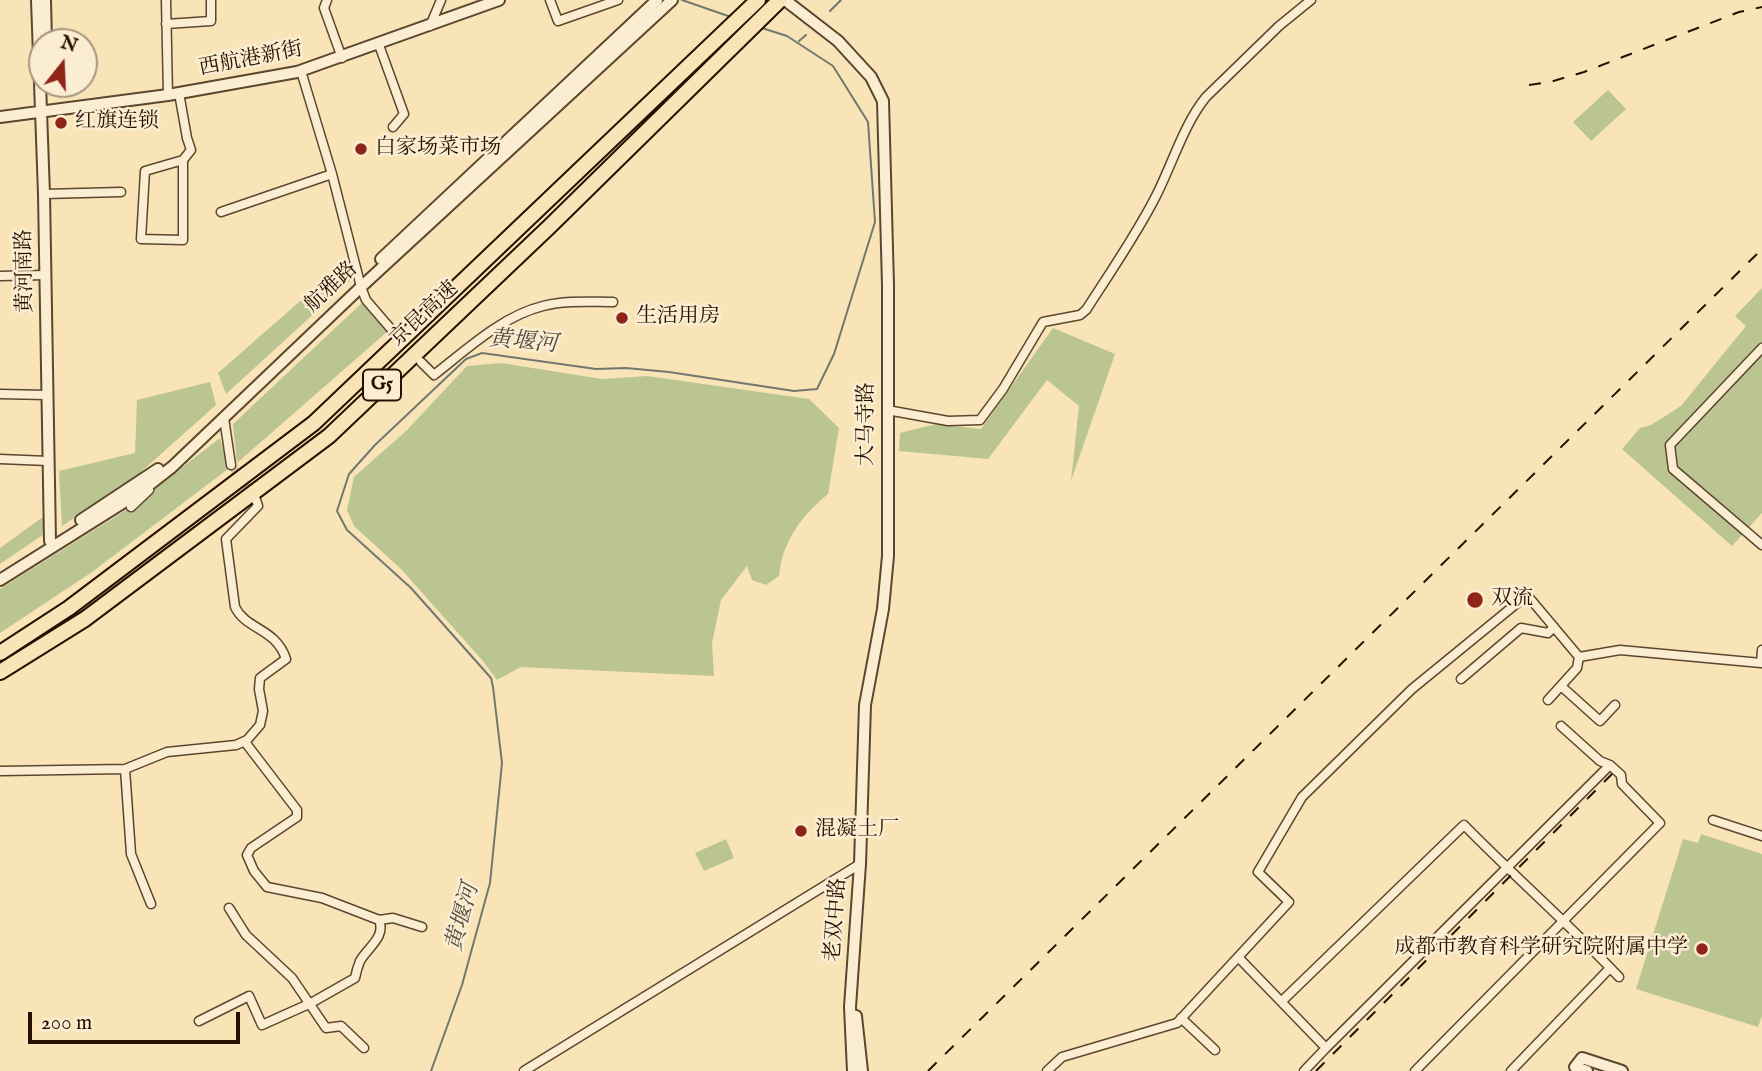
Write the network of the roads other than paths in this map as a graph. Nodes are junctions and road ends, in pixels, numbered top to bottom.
1 (37, 0) edge
2 (45, 0) edge
3 (166, 0) edge
4 (211, 0) edge
5 (327, 0) edge
6 (441, 0) edge
7 (499, 0) edge
8 (550, 0) edge
9 (618, 0) edge
10 (657, 0) edge
11 (758, 0) edge
12 (783, 0) edge
13 (1311, 0) edge
14 (671, 1) edge
15 (166, 24) junction
16 (430, 27) junction
17 (46, 28) edge
18 (379, 45) junction
19 (342, 58) junction
20 (301, 71) junction
21 (174, 94) junction
22 (45, 98) edge
23 (44, 111) junction
24 (0, 117) edge
25 (393, 127) dead end
26 (183, 160) junction
27 (332, 174) junction
28 (121, 192) dead end
29 (44, 194) junction
30 (221, 212) dead end
31 (45, 275) junction
32 (0, 276) edge
33 (360, 284) junction
34 (613, 302) dead end
35 (391, 329) dead end
36 (1762, 348) edge
37 (421, 362) dead end
38 (0, 394) edge
39 (47, 395) junction
40 (887, 410) junction
41 (224, 418) junction
42 (0, 459) edge
43 (48, 461) junction
44 (231, 465) tunnel mouth
45 (255, 497) dead end
46 (131, 507) dead end
47 (50, 541) junction
48 (1762, 545) edge
49 (0, 572) edge
50 (0, 580) edge
51 (1554, 627) junction
52 (1762, 650) edge
53 (0, 653) edge
54 (1579, 657) junction
55 (0, 673) edge
56 (1461, 679) dead end
57 (1561, 686) junction
58 (1548, 700) dead end
59 (1615, 705) dead end
60 (1561, 726) dead end
61 (245, 741) junction
62 (1610, 765) junction
63 (125, 769) junction
64 (0, 771) edge
65 (1713, 820) dead end
66 (1762, 836) edge
67 (860, 863) junction
68 (1506, 869) junction
69 (151, 904) dead end
70 (229, 908) dead end
71 (379, 920) junction
72 (1563, 920) junction
73 (422, 928) dead end
74 (1238, 957) junction
75 (1610, 968) junction
76 (1619, 977) dead end
77 (852, 978) junction
78 (1282, 1001) junction
79 (311, 1003) junction
80 (1181, 1018) junction
81 (199, 1021) dead end
82 (364, 1048) dead end
83 (1326, 1048) junction
84 (1214, 1050) dead end
85 (524, 1071) edge
86 (853, 1071) edge
87 (862, 1071) edge
88 (1047, 1071) edge
89 (1304, 1071) edge
90 (1415, 1071) edge
91 (1511, 1071) edge
92 (1587, 1071) edge
93 (1622, 1071) edge

1 - 23 street, 黄河南路
2 - 17 street
3 - 15 street
4 - 15 street
5 - 19 street
6 - 16 street
7 - 16 street, 西航港新街
8 - 9 street
10 - 33 street, 航雅路
11 - 53 highway, 京昆高速 / G5
12 - 40 street, 大马寺路
12 - 55 highway, 京昆高速 / G5
13 - 40 street
14 - 33 street, 航雅路
15 - 21 street
16 - 18 street, 西航港新街
18 - 19 street, 西航港新街
18 - 25 street
19 - 20 street, 西航港新街
20 - 21 street, 西航港新街
20 - 27 street
21 - 23 street, 西航港新街
21 - 26 street
22 - 23 street, 黄河南路
23 - 24 street, 西航港新街
23 - 29 street, 黄河南路
26 - 26 street
27 - 30 street
27 - 33 street
28 - 29 street
29 - 31 street, 黄河南路
31 - 32 street
31 - 39 street, 黄河南路
33 - 35 street
33 - 41 street, 航雅路
33 - 47 street, 航雅路
34 - 37 street
36 - 48 street
38 - 39 street
39 - 43 street, 黄河南路
40 - 67 street, 大马寺路
41 - 44 street
41 - 46 street
41 - 50 street, 航雅路
42 - 43 street
43 - 47 street, 黄河南路
45 - 61 street
47 - 49 street, 航雅路
51 - 54 street
51 - 56 street
51 - 74 street
52 - 54 street
54 - 57 street
57 - 58 street
57 - 59 street
60 - 62 street
61 - 63 street
61 - 71 street
62 - 68 street
62 - 72 street
63 - 64 street
63 - 69 street
65 - 66 street
67 - 77 street, 老双中路
67 - 85 street
68 - 72 street
68 - 78 street
68 - 83 street
70 - 79 street
71 - 73 street
71 - 79 street
72 - 75 street
72 - 90 street
74 - 78 street
74 - 80 street
75 - 76 street
75 - 91 street
77 - 86 street, 老双中路
77 - 87 street, 老双中路
78 - 83 street
79 - 81 street
79 - 82 street
80 - 84 street
80 - 88 street
83 - 89 street
92 - 93 street

